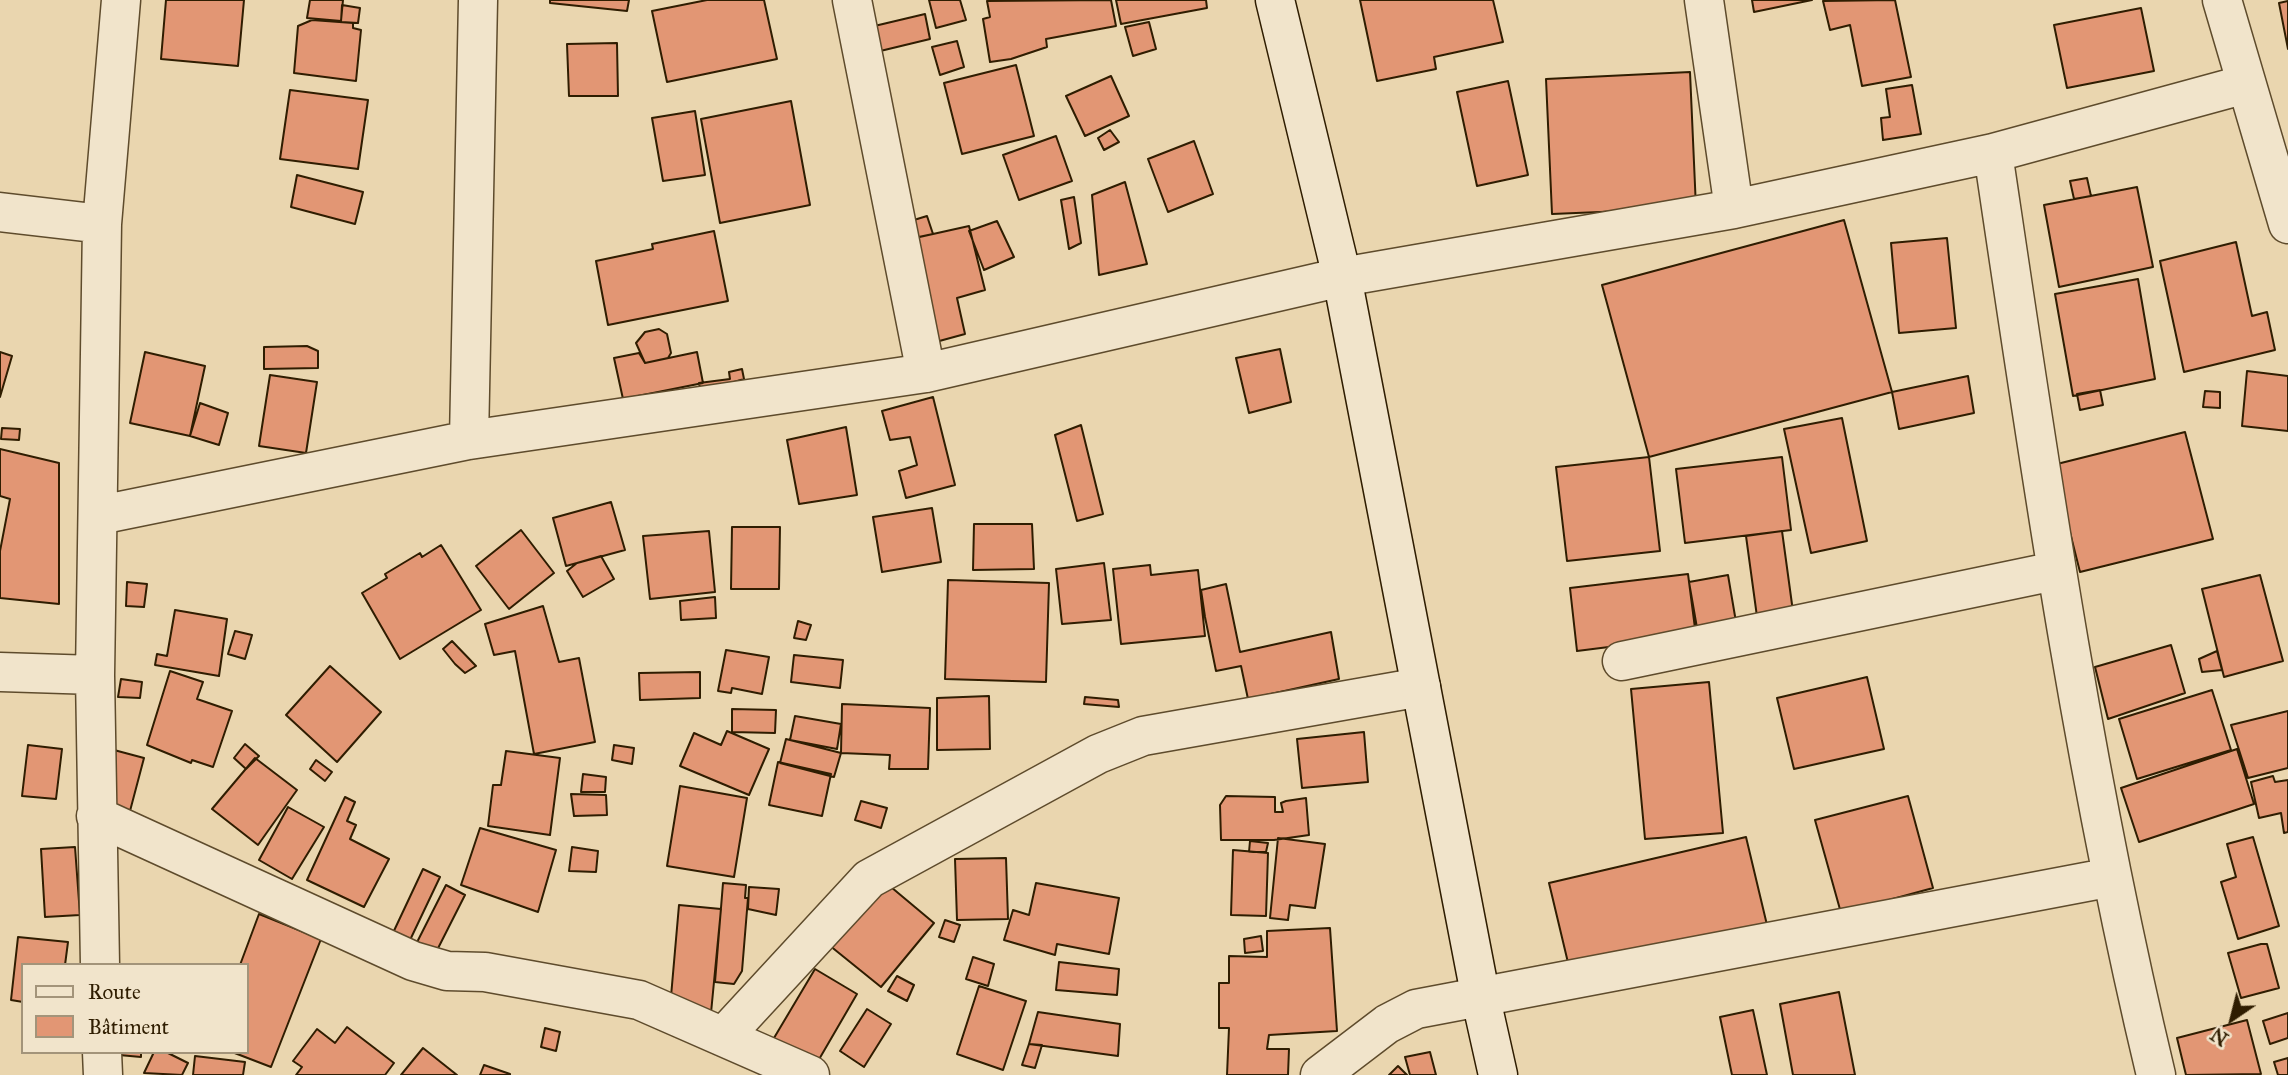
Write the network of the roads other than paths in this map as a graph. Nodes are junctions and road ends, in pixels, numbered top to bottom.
1 (121, 0) edge
2 (478, 0) edge
3 (852, 0) edge
4 (1275, 0) edge
5 (1704, 0) edge
6 (2222, 0) edge
7 (2246, 84) junction
8 (1993, 153) junction
9 (1734, 209) junction
10 (0, 212) edge
11 (102, 224) junction
12 (2288, 224) edge
13 (1342, 277) junction
14 (926, 373) junction
15 (469, 440) junction
16 (100, 515) junction
17 (2055, 571) junction
18 (1622, 662) dead end
19 (0, 672) edge
20 (95, 675) junction
21 (1420, 687) junction
22 (96, 816) junction
23 (2112, 877) junction
24 (100, 963) edge
25 (1480, 999) junction
26 (724, 1036) junction
27 (102, 1054) edge
28 (103, 1075) edge
29 (810, 1075) edge
30 (1320, 1075) edge
31 (1498, 1075) edge
32 (2156, 1075) edge

1 - 11 street
2 - 15 street
3 - 14 street
4 - 13 street
5 - 9 street
6 - 7 street
7 - 8 street
7 - 12 street
8 - 9 street
8 - 17 street
9 - 13 street
10 - 11 street
11 - 16 street
13 - 14 street
13 - 21 street
14 - 15 street
15 - 16 street
16 - 20 street
17 - 18 street
17 - 23 street
19 - 20 street
20 - 22 street
21 - 25 street
21 - 26 street
22 - 24 street
22 - 26 street
23 - 25 street
23 - 32 street
25 - 30 street
25 - 31 street
26 - 29 street
27 - 28 street

